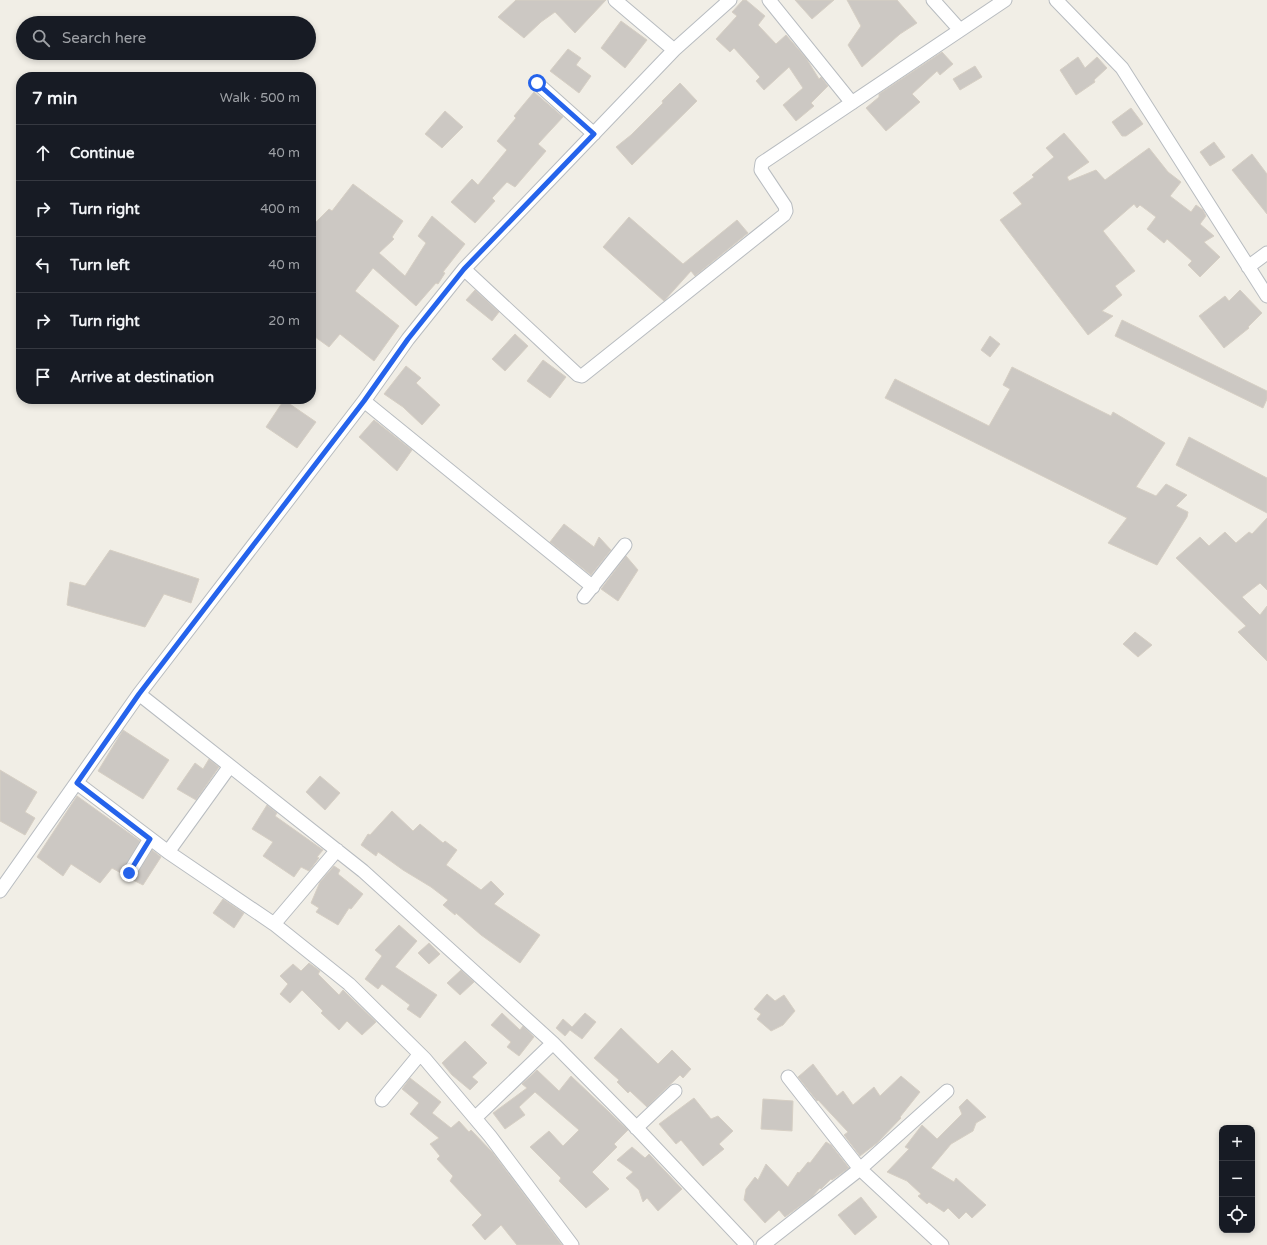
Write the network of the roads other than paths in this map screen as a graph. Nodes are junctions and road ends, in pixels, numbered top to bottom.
1 (615, 0) edge
2 (730, 0) edge
3 (769, 0) edge
4 (932, 0) edge
5 (1005, 0) edge
6 (1056, 0) edge
7 (960, 30) junction
8 (674, 50) junction
9 (537, 83) dead end
10 (852, 103) junction
11 (594, 134) junction
12 (1267, 253) edge
13 (1248, 267) junction
14 (464, 269) junction
15 (1267, 296) edge
16 (364, 401) junction
17 (625, 545) dead end
18 (593, 586) junction
19 (584, 597) dead end
20 (139, 694) junction
21 (230, 766) junction
22 (77, 783) junction
23 (150, 839) junction
24 (337, 850) junction
25 (168, 852) junction
26 (129, 873) dead end
27 (0, 891) edge
28 (274, 924) junction
29 (552, 1043) junction
30 (420, 1054) junction
31 (788, 1077) dead end
32 (947, 1090) dead end
33 (675, 1091) dead end
34 (382, 1100) dead end
35 (475, 1118) junction
36 (636, 1128) junction
37 (860, 1169) junction
38 (572, 1245) edge
39 (746, 1245) edge
40 (763, 1245) edge
41 (942, 1245) edge

1 - 8 street
2 - 8 street
3 - 10 street
4 - 7 street
5 - 7 street
6 - 13 street
7 - 10 street
8 - 11 street
9 - 11 street
10 - 14 street
11 - 14 street
12 - 13 street
13 - 15 street
14 - 16 street
16 - 18 street
16 - 20 street
17 - 18 street
18 - 19 street
20 - 21 street
20 - 22 street
21 - 24 street
21 - 25 street
22 - 23 street
22 - 27 street
23 - 25 street
23 - 26 street
24 - 28 street
24 - 29 street
25 - 28 street
28 - 30 street
29 - 35 street
29 - 36 street
30 - 34 street
30 - 35 street
31 - 37 street
32 - 37 street
33 - 36 street
35 - 38 street
36 - 39 street
37 - 40 street
37 - 41 street

